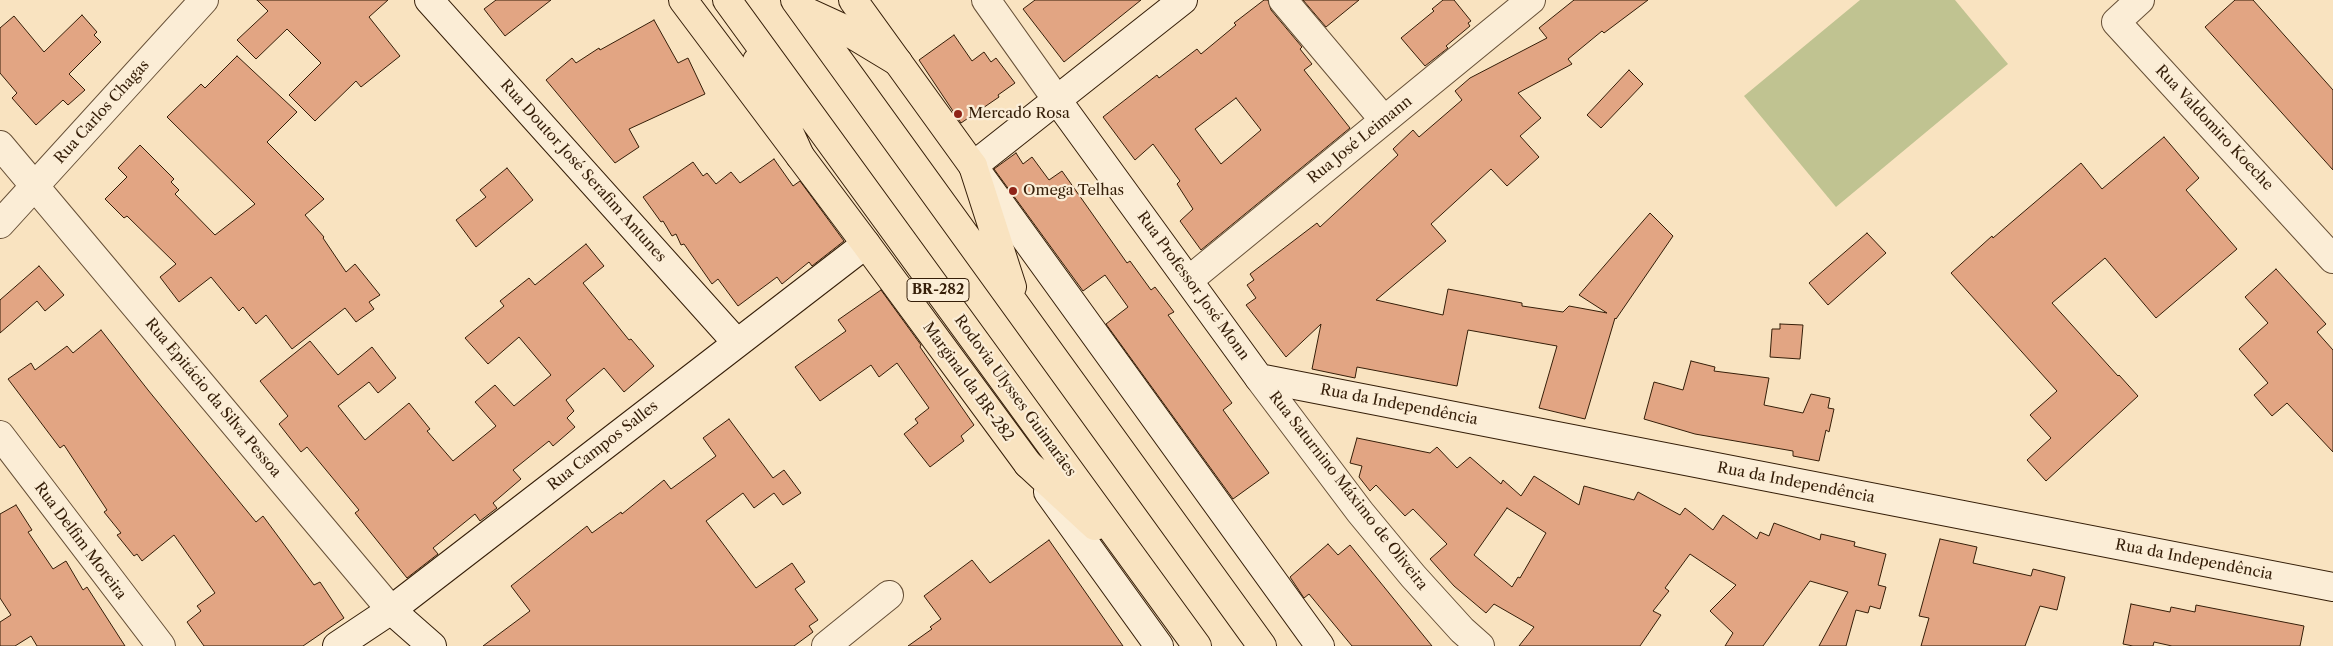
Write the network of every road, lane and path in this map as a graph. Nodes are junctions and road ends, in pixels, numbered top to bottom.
1 (204, 0) edge
2 (429, 0) edge
3 (683, 0) edge
4 (853, 0) edge
5 (986, 0) edge
6 (1183, 0) edge
7 (1283, 0) edge
8 (1531, 0) edge
9 (2140, 0) edge
10 (731, 5) edge
11 (799, 5) edge
12 (898, 62) junction
13 (1057, 100) junction
14 (1384, 120) junction
15 (0, 145) edge
16 (800, 156) junction
17 (973, 166) junction
18 (35, 186) junction
19 (0, 224) edge
20 (866, 244) junction
21 (2333, 259) edge
22 (1189, 280) junction
23 (1020, 310) junction
24 (737, 343) junction
25 (1259, 378) junction
26 (0, 436) edge
27 (1028, 464) junction
28 (1142, 570) junction
29 (2333, 587) edge
30 (889, 595) dead end
31 (391, 610) junction
32 (161, 646) edge
33 (337, 646) edge
34 (432, 646) edge
35 (826, 646) edge
36 (1160, 646) edge
37 (1197, 646) edge
38 (1262, 646) edge
39 (1320, 646) edge
40 (1480, 646) edge

1 - 18 street, Rua Carlos Chagas
2 - 24 street, Rua Doutor José Serafim Antunes
3 - 16 main road, Marginal da BR-282
4 - 12 main road
5 - 13 street, Rua Professor José Monn
6 - 13 street
7 - 14 street
8 - 14 street, Rua José Leimann
9 - 21 street, Rua Valdomiro Koeche
10 - 16 main road
10 - 28 main road, Rodovia Ulysses Guimarães / BR-282
11 - 12 main road
11 - 23 main road, BR-282
12 - 17 main road
13 - 17 street
13 - 22 street, Rua Professor José Monn
14 - 22 street, Rua José Leimann
15 - 18 street, Rua Epitácio da Silva Pessoa
16 - 20 main road, Marginal da BR-282
17 - 23 main road
17 - 39 street
18 - 19 street, Rua Carlos Chagas
18 - 31 street, Rua Epitácio da Silva Pessoa
20 - 24 street, Rua Campos Salles
20 - 27 main road, Marginal da BR-282
22 - 25 street, Rua Professor José Monn
23 - 38 main road, BR-282
24 - 31 street, Rua Campos Salles
25 - 29 street, Rua da Independência
25 - 40 street, Rua Saturnino Máximo de Oliveira
26 - 32 street, Rua Delfim Moreira
27 - 28 main road
27 - 36 street, Marginal da BR-282
28 - 37 main road, Rodovia Ulysses Guimarães / BR-282
30 - 35 street
31 - 33 street, Rua Campos Salles
31 - 34 street, Rua Epitácio da Silva Pessoa

